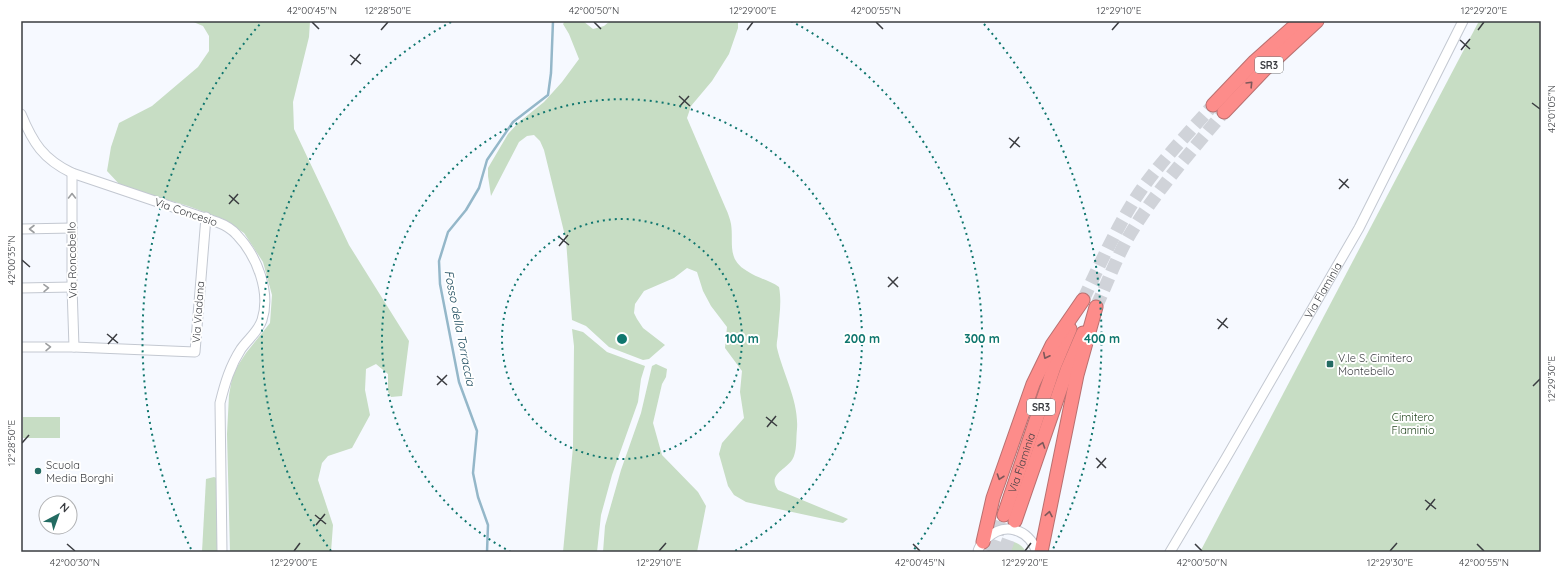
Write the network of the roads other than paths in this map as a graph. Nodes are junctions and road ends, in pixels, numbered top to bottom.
1 (1300, 21) edge
2 (1462, 21) edge
3 (1317, 22) edge
4 (21, 114) edge
5 (72, 173) junction
6 (206, 217) junction
7 (72, 228) junction
8 (21, 229) edge
9 (72, 287) junction
10 (21, 288) edge
11 (74, 346) junction
12 (21, 347) edge
13 (979, 549) edge
14 (222, 552) edge
15 (1037, 552) edge
16 (1041, 552) edge
17 (1170, 552) edge

1 -> 3 highway, SR3
2 - 17 street, Via Flaminia
4 - 5 street, Via Concesio
5 - 6 street, Via Concesio
7 -> 5 street, Via Roncobello
6 - 11 street, Via Viadana
6 - 14 street, Via Concesio
7 -> 8 street
7 - 9 street, Via Roncobello
10 -> 9 street
9 - 11 street, Via Roncobello
12 -> 11 street, Via Viadana
13 - 15 street
16 -> 13 highway, Via Flaminia / SR3

